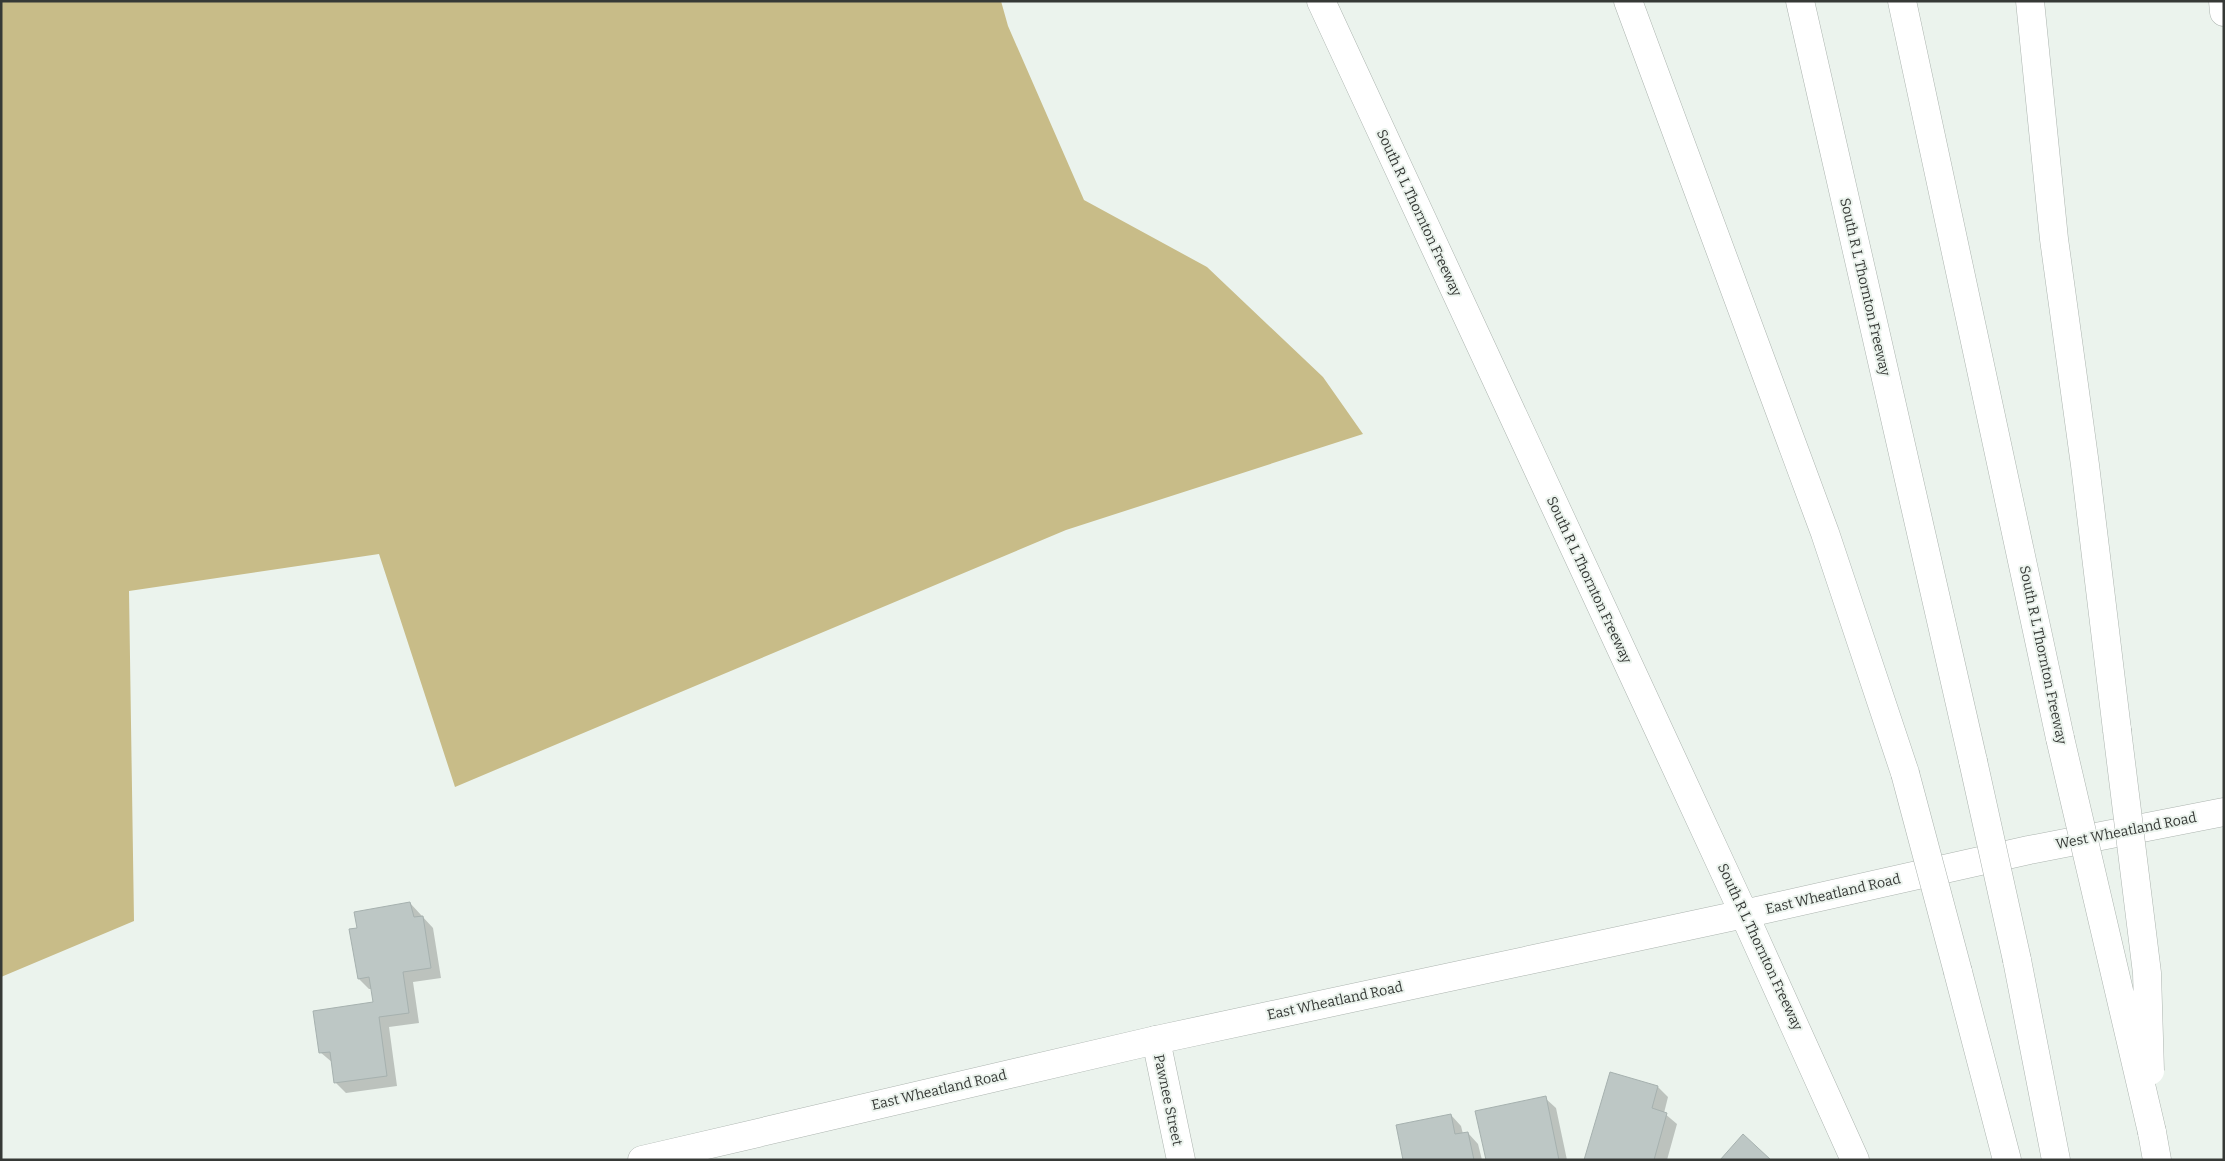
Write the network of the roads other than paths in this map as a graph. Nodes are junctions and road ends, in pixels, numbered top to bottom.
1 (1321, 1) edge
2 (1628, 1) edge
3 (1800, 1) edge
4 (1902, 1) edge
5 (2030, 1) edge
6 (2223, 1) edge
7 (2224, 12) edge
8 (2224, 812) edge
9 (2029, 850) joint
10 (1744, 914) junction
11 (1156, 1040) junction
12 (2152, 1132) junction
13 (642, 1160) edge
14 (1181, 1160) edge
15 (1855, 1160) edge
16 (2007, 1160) edge
17 (2056, 1160) edge
18 (2157, 1160) edge

1 - 10 main road, South R L Thornton Freeway
2 - 16 main road, bridge
3 - 17 main road, South R L Thornton Freeway, bridge
4 - 12 main road, South R L Thornton Freeway, bridge
5 - 12 main road, bridge
6 - 7 main road
8 - 9 main road, West Wheatland Road
9 - 10 main road, East Wheatland Road
10 - 11 main road, East Wheatland Road
10 - 15 main road, South R L Thornton Freeway
11 - 13 main road, East Wheatland Road
11 - 14 main road, Pawnee Street
12 - 18 main road, South R L Thornton Freeway

